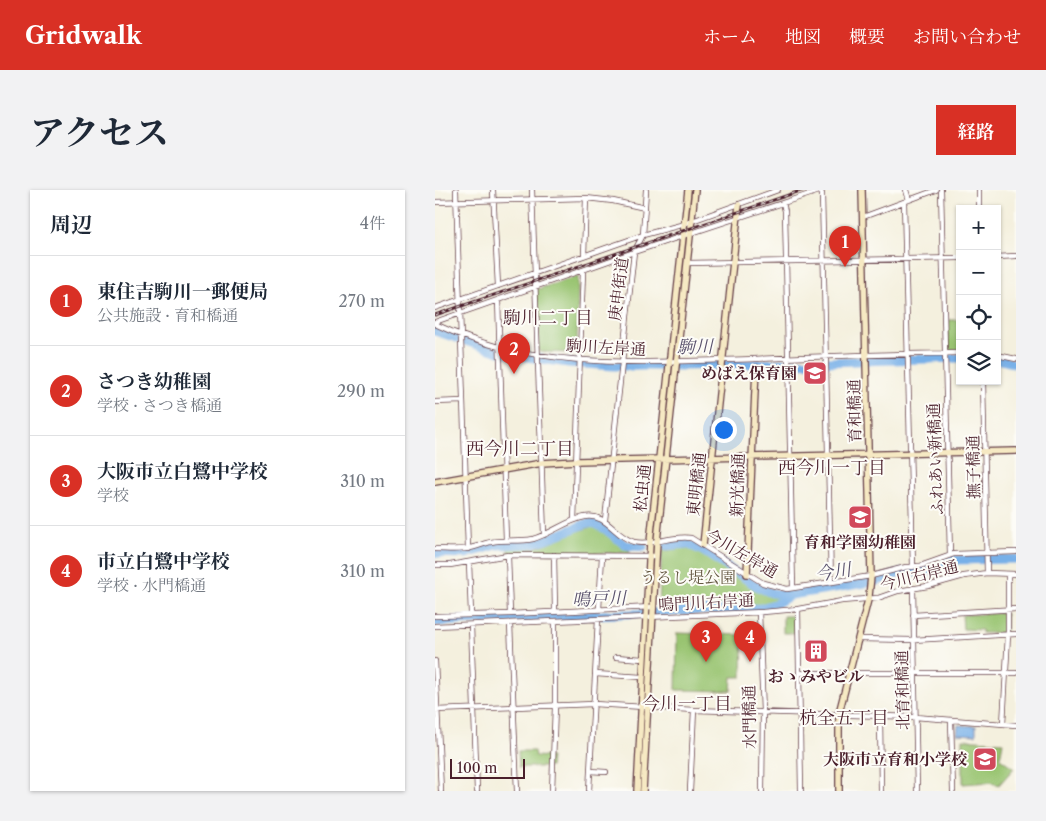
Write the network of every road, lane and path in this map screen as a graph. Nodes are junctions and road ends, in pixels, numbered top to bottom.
1 (456, 190) edge
2 (493, 190) edge
3 (532, 190) edge
4 (646, 190) edge
5 (688, 190) edge
6 (695, 190) edge
7 (779, 190) edge
8 (821, 190) edge
9 (862, 190) edge
10 (906, 190) edge
11 (936, 190) edge
12 (941, 190) edge
13 (979, 190) edge
14 (771, 191) edge
15 (586, 198) junction
16 (532, 199) junction
17 (494, 200) junction
18 (909, 200) junction
19 (456, 201) junction
20 (435, 202) edge
21 (904, 202) junction
22 (783, 203) junction
23 (739, 205) junction
24 (979, 205) edge
25 (645, 208) junction
26 (739, 217) junction
27 (863, 217) junction
28 (691, 220) junction
29 (684, 224) junction
30 (643, 234) junction
31 (690, 234) junction
32 (682, 236) junction
33 (634, 252) junction
34 (584, 255) junction
35 (1016, 256) edge
36 (1001, 257) edge
37 (943, 258) junction
38 (956, 258) edge
39 (864, 259) junction
40 (905, 259) junction
41 (824, 261) junction
42 (786, 262) junction
43 (734, 263) junction
44 (687, 264) junction
45 (583, 272) junction
46 (535, 274) junction
47 (498, 286) junction
48 (535, 287) junction
49 (460, 300) junction
50 (498, 300) junction
51 (435, 308) edge
52 (460, 314) junction
53 (435, 323) edge
54 (461, 336) junction
55 (500, 347) junction
56 (956, 353) edge
57 (945, 354) junction
58 (907, 355) junction
59 (1001, 356) edge
60 (538, 358) junction
61 (826, 358) junction
62 (580, 359) junction
63 (788, 359) junction
64 (867, 359) junction
65 (1016, 359) edge
66 (756, 360) junction
67 (622, 363) junction
68 (723, 363) junction
69 (669, 364) junction
70 (676, 364) junction
71 (756, 368) joint
72 (983, 385) edge
73 (463, 401) junction
74 (435, 402) edge
75 (1016, 451) edge
76 (985, 452) junction
77 (910, 453) junction
78 (947, 453) junction
79 (869, 454) junction
80 (791, 456) junction
81 (828, 456) junction
82 (713, 458) junction
83 (752, 458) junction
84 (611, 460) junction
85 (659, 460) junction
86 (666, 460) junction
87 (575, 461) junction
88 (542, 463) junction
89 (504, 470) junction
90 (466, 478) junction
91 (435, 482) edge
92 (574, 520) junction
93 (605, 520) junction
94 (544, 535) junction
95 (506, 540) junction
96 (653, 541) junction
97 (703, 545) junction
98 (435, 548) edge
99 (468, 549) junction
100 (987, 552) junction
101 (1016, 552) edge
102 (508, 555) junction
103 (554, 555) junction
104 (653, 555) junction
105 (950, 555) junction
106 (602, 556) junction
107 (469, 562) junction
108 (435, 565) edge
109 (913, 567) junction
110 (987, 573) junction
111 (747, 574) junction
112 (1008, 574) junction
113 (1016, 574) edge
114 (871, 578) junction
115 (831, 582) junction
116 (793, 588) junction
117 (913, 588) junction
118 (869, 598) junction
119 (649, 607) junction
120 (599, 609) junction
121 (798, 609) junction
122 (1008, 609) junction
123 (1016, 609) edge
124 (555, 611) junction
125 (759, 612) junction
126 (471, 614) junction
127 (510, 614) junction
128 (913, 615) junction
129 (435, 616) edge
130 (649, 617) junction
131 (597, 619) junction
132 (555, 621) junction
133 (510, 624) junction
134 (471, 625) junction
135 (435, 626) edge
136 (1016, 634) edge
137 (1008, 635) junction
138 (858, 639) junction
139 (913, 640) junction
140 (616, 657) dead end
141 (643, 659) junction
142 (435, 661) edge
143 (849, 672) junction
144 (799, 673) junction
145 (1016, 673) edge
146 (595, 674) junction
147 (915, 674) junction
148 (1006, 674) junction
149 (642, 677) junction
150 (594, 704) junction
151 (555, 706) junction
152 (474, 708) junction
153 (514, 708) junction
154 (643, 708) junction
155 (436, 710) edge
156 (694, 710) junction
157 (763, 712) junction
158 (839, 713) junction
159 (800, 714) junction
160 (880, 715) junction
161 (915, 716) junction
162 (951, 720) junction
163 (1003, 724) junction
164 (1016, 725) edge
165 (590, 771) junction
166 (605, 772) dead end
167 (441, 791) edge
168 (477, 791) edge
169 (517, 791) edge
170 (552, 791) edge
171 (589, 791) edge
172 (637, 791) edge
173 (643, 791) edge
174 (690, 791) edge
175 (763, 791) edge
176 (801, 791) edge
177 (839, 791) edge
178 (881, 791) edge
179 (917, 791) edge
180 (953, 791) edge

1 - 19 street
2 - 17 street
3 - 16 street
4 - 25 street, 庚申街道
5 - 29 street, 松虫通
6 - 28 street, 松虫通
7 - 14 street
8 - 22 street
8 - 41 street
9 - 27 street, 育和橋通
10 - 18 street
11 - 18 street
12 - 37 street
13 - 24 street
14 - 23 street
15 - 16 street
15 - 25 street
15 - 34 street
16 - 17 street
16 - 46 street
17 - 19 street
17 - 47 street
18 - 21 street
19 - 20 street
19 - 49 street
21 - 27 street
21 - 40 street
22 - 26 street
22 - 42 street
23 - 26 street, 東明橋通
23 - 28 street
25 - 30 street, 庚申街道
26 - 31 street
26 - 43 street, 東明橋通
27 - 39 street, 育和橋通
28 - 29 street
28 - 31 street, 松虫通
29 - 30 street
29 - 32 street, 松虫通
30 - 33 street, 庚申街道
30 - 34 street
31 - 32 street
31 - 44 street, 松虫通
32 - 33 street
32 - 69 street, 松虫通
33 - 45 street
33 - 67 street, 庚申街道
34 - 46 street
35 - 36 street
37 - 38 street
37 - 40 street
37 - 57 street
39 - 40 street
39 - 41 street
39 - 64 street, 育和橋通
40 - 58 street
41 - 42 street
41 - 61 street
42 - 43 street
42 - 63 street
43 - 44 street
43 - 68 street, 東明橋通
44 - 70 street, 松虫通
45 - 48 street
45 - 62 street
46 - 47 street
46 - 48 street
47 - 49 street
48 - 50 street
48 - 60 street
49 - 51 street
49 - 52 street
50 - 52 street
50 - 55 street
52 - 53 street
52 - 54 street
53 - 54 street, 駒川左岸通
54 - 55 street, 駒川左岸通
54 - 73 street
55 - 60 street, 駒川左岸通
55 - 89 street
56 - 57 street, 駒川左岸通
57 - 58 street, 駒川左岸通
57 - 78 street, ふれあい新橋通
58 - 64 street, 駒川左岸通
58 - 77 street
59 - 65 street
60 - 62 street, 駒川左岸通
60 - 88 street
61 - 63 street, 駒川左岸通
61 - 64 street, 駒川左岸通
61 - 81 street
62 - 67 street, 駒川左岸通
62 - 87 street
63 - 66 street, 駒川左岸通
63 - 80 street
64 - 79 street, 育和橋通
66 - 68 street, 駒川左岸通
66 - 71 street
67 - 69 street, 駒川左岸通
67 - 84 street, 庚申街道
68 - 70 street, 駒川左岸通
68 - 82 street, 東明橋通
69 - 70 street, 駒川左岸通
69 - 85 street, 松虫通
70 - 86 street, 松虫通
71 - 83 street, 新光橋通
72 - 76 street, 撫子橋通
73 - 74 street
73 - 90 street
75 - 76 street
76 - 78 street
76 - 100 street, 撫子橋通
77 - 78 street
77 - 79 street
77 - 109 street
78 - 105 street, ふれあい新橋通
79 - 81 street
79 - 114 street, 育和橋通
80 - 81 street
80 - 83 street
80 - 116 street
81 - 115 street
82 - 83 street
82 - 86 street
82 - 97 street, 東明橋通
83 - 111 street, 新光橋通
84 - 85 street
84 - 87 street
84 - 93 street
85 - 86 street
85 - 96 street, 松虫通
86 - 96 street, 松虫通
87 - 88 street
87 - 92 street
88 - 89 street
88 - 94 street
89 - 90 street
89 - 95 street
90 - 91 street
90 - 99 street
92 - 93 street
92 - 94 street
93 - 96 street, 今川左岸通
94 - 95 street
95 - 99 street
96 - 97 street, 今川左岸通
96 - 104 street, 松虫通
97 - 111 street, 今川左岸通
98 - 99 street
100 - 101 street, 今川左岸通
100 - 105 street, 今川左岸通
100 - 110 street, 撫子橋通
102 - 103 street
102 - 107 street
102 - 127 street
103 - 106 street
103 - 124 street
104 - 106 street
104 - 119 street, 松虫通
105 - 109 street, 今川左岸通
106 - 120 street
107 - 108 street
107 - 126 street
109 - 114 street, 今川左岸通
110 - 112 street, 今川右岸通
110 - 117 street, 今川右岸通
111 - 116 street, 今川左岸通
112 - 113 street, 今川右岸通
112 - 122 street
114 - 115 street, 今川左岸通
114 - 118 street, 育和橋通
115 - 116 street, 今川左岸通
117 - 118 street, 今川右岸通
117 - 128 street, 北育和橋通
118 - 121 street, 今川右岸通
118 - 138 street
119 - 120 street
119 - 130 street, 松虫通
120 - 124 street
121 - 125 street, 鳴門川右岸通
121 - 144 street
122 - 123 street
122 - 128 street
122 - 137 street
124 - 127 street
125 - 130 street, 鳴門川右岸通
125 - 157 street, 水門橋通
126 - 127 street
126 - 129 street
128 - 139 street, 北育和橋通
130 - 131 street, 鳴門川右岸通
130 - 141 street, 松虫通
130 - 154 street, 松虫通
131 - 132 street, 鳴門川右岸通
131 - 146 street
132 - 133 street, 鳴門川右岸通
132 - 151 street
133 - 134 street, 鳴門川右岸通
133 - 153 street
134 - 135 street, 鳴門川右岸通
134 - 152 street
136 - 137 street
137 - 139 street
137 - 148 street
138 - 139 street
138 - 143 street
139 - 147 street, 北育和橋通
140 - 141 street
141 - 149 street, 松虫通
142 - 155 street
143 - 144 street
143 - 147 street
143 - 158 street
144 - 159 street
145 - 148 street
146 - 149 street
146 - 150 street
147 - 148 street
147 - 161 street, 北育和橋通
148 - 163 street
149 - 154 street, 松虫通
150 - 151 street
150 - 154 street
150 - 165 street
151 - 153 street
151 - 170 street
152 - 153 street
152 - 155 street
152 - 168 street
153 - 169 street
154 - 156 street
154 - 172 street, 松虫通
154 - 173 street, 松虫通
155 - 167 street
156 - 157 street
156 - 174 street
157 - 159 street
157 - 175 street, 水門橋通
158 - 159 street
158 - 160 street
158 - 177 street
159 - 176 street
160 - 161 street
160 - 178 street
161 - 162 street
161 - 179 street, 北育和橋通
162 - 163 street
162 - 180 street
163 - 164 street
165 - 166 street
165 - 171 street

